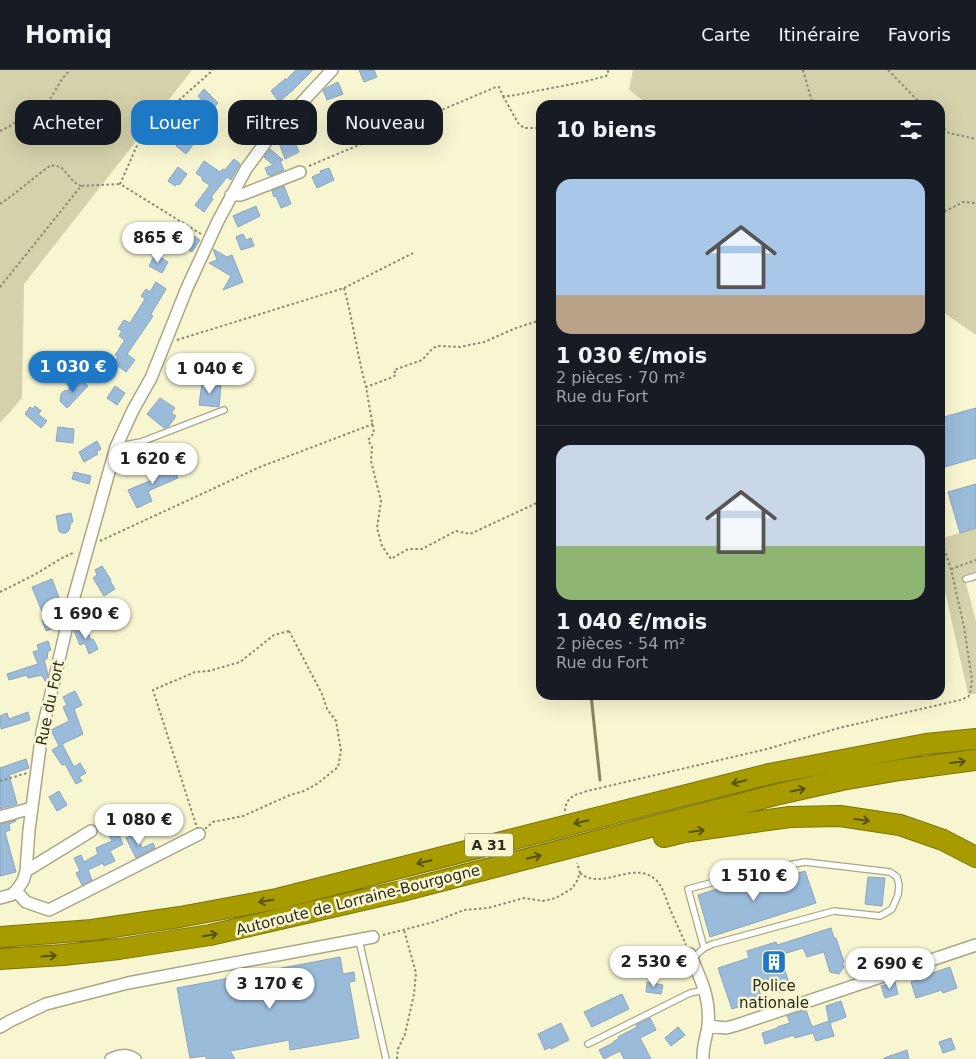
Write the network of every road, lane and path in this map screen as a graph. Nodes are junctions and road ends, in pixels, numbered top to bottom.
1 (70, 70) edge
2 (213, 70) edge
3 (332, 70) edge
4 (608, 70) edge
5 (803, 70) edge
6 (888, 70) edge
7 (503, 96) junction
8 (812, 100) edge
9 (917, 100) edge
10 (536, 128) edge
11 (945, 129) edge
12 (0, 130) edge
13 (976, 139) edge
14 (300, 172) joint
15 (120, 184) junction
16 (81, 186) junction
17 (231, 195) junction
18 (976, 203) edge
19 (0, 204) edge
20 (945, 211) edge
21 (210, 240) junction
22 (413, 252) dead end
23 (0, 287) edge
24 (344, 288) junction
25 (536, 322) edge
26 (164, 344) junction
27 (366, 387) junction
28 (224, 410) dead end
29 (373, 424) junction
30 (116, 447) junction
31 (536, 502) edge
32 (88, 547) junction
33 (945, 552) edge
34 (976, 560) edge
35 (951, 569) junction
36 (976, 576) edge
37 (966, 579) dead end
38 (0, 592) edge
39 (976, 727) edge
40 (976, 739) edge
41 (976, 760) edge
42 (37, 770) junction
43 (769, 774) junction
44 (0, 781) edge
45 (32, 808) junction
46 (565, 813) dead end
47 (0, 817) edge
48 (91, 831) dead end
49 (198, 834) junction
50 (615, 837) junction
51 (976, 857) edge
52 (577, 863) dead end
53 (26, 871) junction
54 (580, 873) junction
55 (16, 891) junction
56 (0, 898) edge
57 (404, 930) junction
58 (0, 937) edge
59 (373, 937) joint
60 (359, 940) junction
61 (976, 945) edge
62 (704, 948) junction
63 (691, 956) junction
64 (0, 959) edge
65 (705, 990) junction
66 (708, 1026) junction
67 (0, 1027) edge
68 (588, 1044) dead end
69 (111, 1059) edge
70 (135, 1059) edge
71 (386, 1059) edge
72 (397, 1059) edge
73 (703, 1059) edge

1 - 12 path
2 - 15 path
3 - 17 street, Rue du Fort
4 - 7 path
5 - 8 path
6 - 9 path
7 - 10 path
7 - 14 path
11 - 13 path
14 - 17 street
15 - 16 path
15 - 21 path
16 - 19 path
16 - 23 path
17 - 21 street, Rue du Fort
18 - 20 path
21 - 26 street, Rue du Fort
22 - 24 path
24 - 26 path
24 - 27 path
25 - 27 path
26 - 30 street, Rue du Fort
27 - 29 path
28 - 30 lane
29 - 31 path
29 - 32 path
30 - 32 street, Rue du Fort
32 - 38 path
32 - 42 street, Rue du Fort
33 - 35 path
34 - 35 path
35 - 46 path
36 - 37 lane
39 - 43 highway
40 - 43 highway, Autoroute de Lorraine-Bourgogne / A 31
50 -> 41 highway, Autoroute de Lorraine-Bourgogne / A 31
42 - 44 path
42 - 45 street, Rue du Fort
43 -> 58 highway, Autoroute de Lorraine-Bourgogne / A 31
45 - 47 street
45 - 53 street, Rue du Fort
48 - 53 street
49 - 49 path
49 - 55 street
50 -> 51 highway
64 -> 50 highway, Autoroute de Lorraine-Bourgogne / A 31
52 - 54 path
53 - 55 street, Rue du Fort
54 - 57 path
54 - 63 path
55 - 56 street
57 - 59 path
57 - 72 path
59 - 60 street
60 - 67 street
60 - 71 lane
61 - 66 street
62 - 62 lane
62 - 63 lane
63 - 65 street
65 - 66 street
65 - 68 lane
66 - 73 street
69 - 70 street

